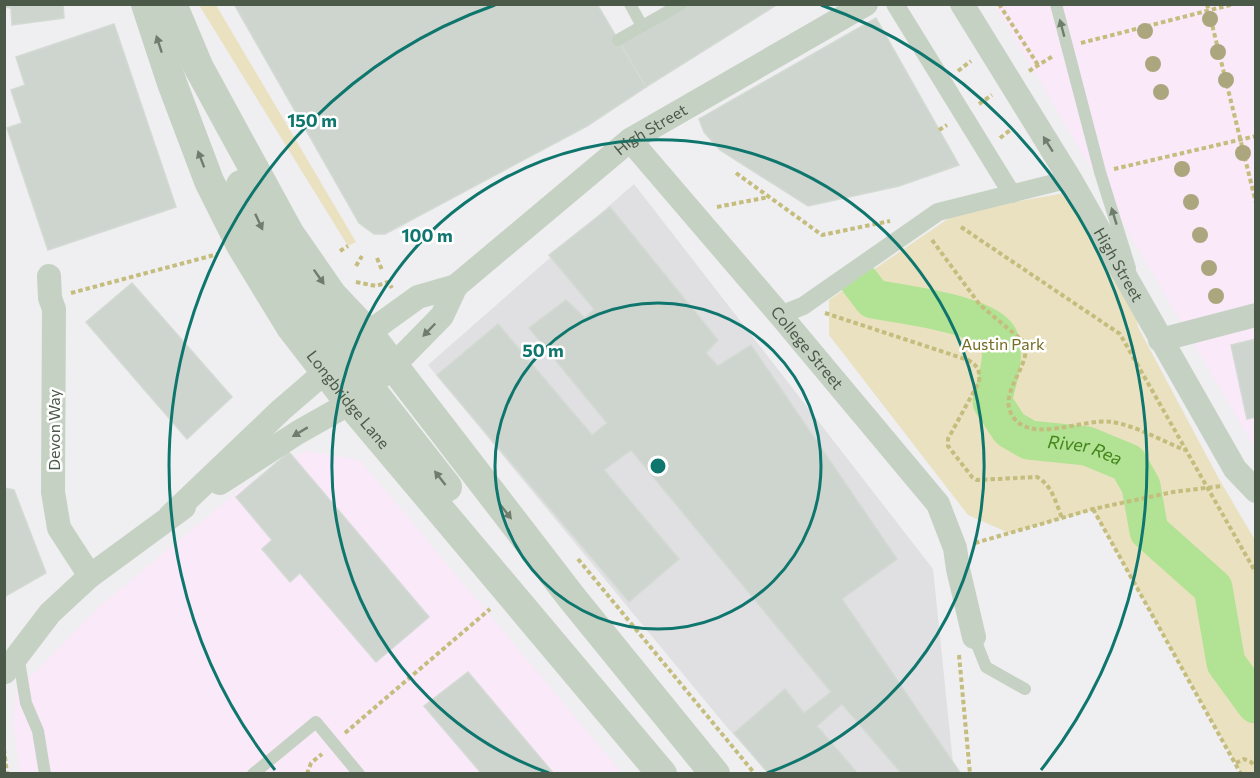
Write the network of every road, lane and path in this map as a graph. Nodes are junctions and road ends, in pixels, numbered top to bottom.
1 (146, 4) edge
2 (630, 4) edge
3 (681, 4) edge
4 (866, 4) edge
5 (896, 4) edge
6 (962, 4) edge
7 (999, 4) edge
8 (1056, 4) edge
9 (1207, 4) edge
10 (173, 9) edge
11 (642, 26) junction
12 (618, 40) dead end
13 (989, 49) junction
14 (1038, 65) dead end
15 (943, 82) junction
16 (1031, 116) junction
17 (1256, 136) edge
18 (1240, 140) junction
19 (630, 141) junction
20 (985, 149) junction
21 (1100, 172) junction
22 (736, 173) dead end
23 (1070, 179) junction
24 (1012, 194) junction
25 (770, 197) junction
26 (1256, 203) edge
27 (723, 206) dead end
28 (938, 212) junction
29 (921, 224) junction
30 (241, 245) junction
31 (348, 246) dead end
32 (340, 251) dead end
33 (362, 256) dead end
34 (377, 258) dead end
35 (356, 266) dead end
36 (382, 270) dead end
37 (349, 278) dead end
38 (456, 286) junction
39 (49, 287) joint
40 (396, 293) dead end
41 (803, 306) junction
42 (1144, 312) junction
43 (780, 315) junction
44 (1256, 315) edge
45 (368, 333) junction
46 (1160, 340) junction
47 (336, 363) junction
48 (393, 366) junction
49 (359, 394) junction
50 (1186, 451) junction
51 (1251, 486) edge
52 (1207, 489) junction
53 (1093, 509) junction
54 (170, 516) junction
55 (1062, 518) junction
56 (955, 548) junction
57 (576, 557) dead end
58 (1256, 573) edge
59 (90, 576) junction
60 (509, 593) junction
61 (572, 598) junction
62 (967, 645) junction
63 (11, 663) edge
64 (1025, 689) dead end
65 (334, 743) junction
66 (637, 744) junction
67 (4, 749) edge
68 (1236, 763) junction
69 (1256, 767) edge
70 (7, 774) edge
71 (45, 774) edge
72 (253, 774) edge
73 (307, 774) edge
74 (359, 774) edge
75 (662, 774) edge
76 (693, 774) edge
77 (715, 774) edge
78 (755, 774) edge
79 (970, 774) edge
80 (1241, 774) edge

30 -> 1 street, Longbridge Lane
2 - 11 lane
3 - 11 lane
4 - 19 street, High Street
5 - 15 street
6 - 13 street, High Street
7 - 14 path
21 -> 8 lane, High Street
9 - 18 path
10 -> 45 street, Longbridge Lane
10 -> 47 street, Longbridge Lane
11 - 12 lane
13 - 15 path
13 - 16 street, High Street
15 - 20 street
16 - 20 path
23 -> 16 street, High Street
17 - 18 path
18 - 21 path
18 - 26 path
19 - 38 street, High Street
19 - 43 street, College Street
20 - 24 street
42 -> 21 lane, High Street
22 - 25 path
23 - 24 street
23 - 42 street, High Street
24 - 28 street
25 - 27 path
25 - 29 path
28 - 29 street
28 - 50 path
29 - 41 street
29 - 50 path
30 - 39 path
30 - 47 street, Longbridge Lane
31 - 32 path
33 - 35 path
34 - 36 path
37 - 40 path
38 - 45 street, High Street
38 -> 48 street, High Street
39 - 59 street, Devon Way
41 - 43 street
41 - 55 path
42 - 46 street, High Street
43 - 56 street, College Street
44 - 46 street
45 - 47 street, High Street
45 - 48 street, Longbridge Lane
45 - 49 street
46 - 51 street, High Street
47 - 49 street
47 - 54 street
48 - 49 street, High Street
48 -> 61 street, Longbridge Lane
49 -> 54 street
49 - 60 street, Longbridge Lane
66 -> 49 street, Longbridge Lane
50 - 52 path
51 - 52 path
52 - 53 path
52 - 58 path
53 - 55 path
53 - 68 path
54 - 59 street
55 - 56 path
56 - 62 street, College Street
57 - 78 path
59 - 63 street
60 - 65 path
60 - 66 street, Longbridge Lane
61 - 76 street, Longbridge Lane
61 - 77 street, Longbridge Lane
62 - 64 lane
62 - 79 path
63 - 71 lane
65 - 72 lane
65 - 73 path
65 - 74 lane
66 - 75 street, Longbridge Lane
67 - 70 path
68 - 69 path
68 - 80 path

